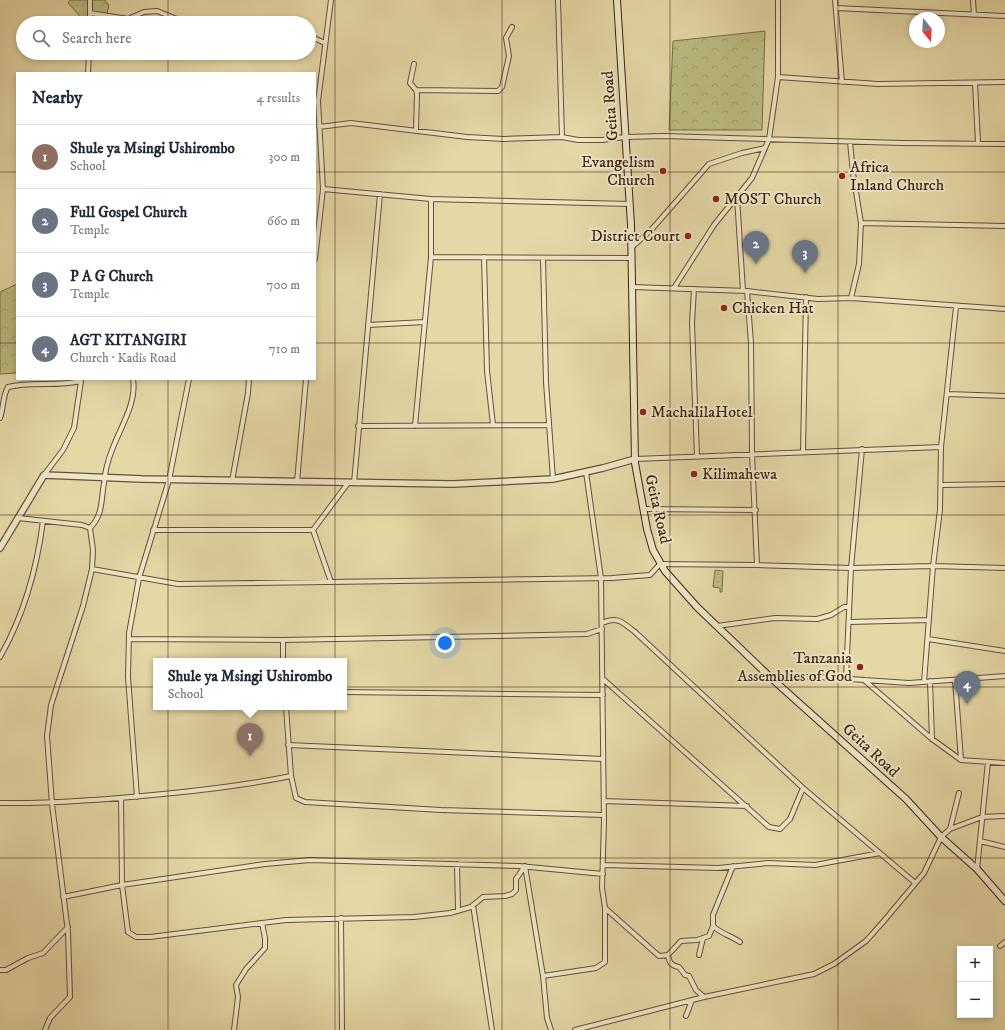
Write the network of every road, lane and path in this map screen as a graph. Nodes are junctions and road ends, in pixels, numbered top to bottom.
1 (90, 0) edge
2 (331, 0) edge
3 (558, 0) edge
4 (617, 0) edge
5 (778, 0) edge
6 (836, 0) edge
7 (973, 0) edge
8 (836, 8) junction
9 (90, 13) joint
10 (974, 15) junction
11 (109, 16) edge
12 (135, 16) edge
13 (170, 16) edge
14 (1005, 16) edge
15 (512, 27) dead end
16 (316, 39) edge
17 (326, 43) junction
18 (89, 60) edge
19 (414, 64) dead end
20 (88, 72) edge
21 (778, 77) junction
22 (842, 82) junction
23 (1005, 82) edge
24 (975, 83) junction
25 (416, 90) junction
26 (319, 127) junction
27 (416, 131) junction
28 (562, 137) junction
29 (625, 137) junction
30 (768, 139) junction
31 (317, 140) edge
32 (850, 142) junction
33 (978, 143) junction
34 (1005, 144) edge
35 (765, 148) junction
36 (323, 189) junction
37 (380, 194) junction
38 (737, 197) junction
39 (431, 199) junction
40 (630, 204) junction
41 (861, 223) junction
42 (1005, 226) edge
43 (631, 248) junction
44 (316, 249) edge
45 (431, 257) junction
46 (484, 257) junction
47 (543, 258) junction
48 (631, 258) junction
49 (632, 287) junction
50 (674, 288) junction
51 (694, 289) junction
52 (745, 291) junction
53 (806, 298) junction
54 (851, 298) junction
55 (956, 306) junction
56 (1005, 309) edge
57 (425, 322) junction
58 (368, 325) junction
59 (81, 380) edge
60 (133, 380) edge
61 (189, 380) edge
62 (249, 380) edge
63 (306, 380) edge
64 (948, 394) junction
65 (1005, 396) edge
66 (0, 418) edge
67 (493, 425) junction
68 (549, 425) junction
69 (358, 426) junction
70 (415, 426) junction
71 (941, 447) junction
72 (862, 449) junction
73 (803, 451) junction
74 (752, 454) junction
75 (697, 456) junction
76 (635, 459) junction
77 (586, 472) junction
78 (44, 475) junction
79 (104, 478) junction
80 (553, 479) junction
81 (169, 480) junction
82 (232, 481) junction
83 (297, 482) junction
84 (351, 483) junction
85 (1005, 484) edge
86 (941, 485) junction
87 (643, 509) junction
88 (756, 510) junction
89 (18, 518) junction
90 (44, 521) junction
91 (90, 528) junction
92 (153, 530) junction
93 (313, 530) junction
94 (0, 548) edge
95 (660, 564) junction
96 (757, 565) junction
97 (933, 566) junction
98 (851, 568) junction
99 (1005, 568) edge
100 (92, 569) junction
101 (139, 578) junction
102 (601, 578) junction
103 (331, 582) junction
104 (849, 607) junction
105 (929, 620) junction
106 (849, 622) junction
107 (602, 623) junction
108 (717, 626) junction
109 (602, 629) junction
110 (129, 639) junction
111 (928, 639) junction
112 (283, 640) junction
113 (1005, 651) edge
114 (0, 657) edge
115 (283, 658) edge
116 (1005, 676) edge
117 (770, 677) junction
118 (846, 678) junction
119 (603, 679) junction
120 (864, 680) junction
121 (956, 680) junction
122 (924, 682) junction
123 (930, 682) junction
124 (347, 692) edge
125 (603, 695) junction
126 (286, 710) edge
127 (932, 739) junction
128 (288, 745) junction
129 (604, 759) junction
130 (961, 760) junction
131 (988, 762) junction
132 (1005, 763) edge
133 (291, 776) junction
134 (803, 788) junction
135 (959, 793) dead end
136 (137, 797) junction
137 (120, 798) junction
138 (604, 801) junction
139 (0, 803) edge
140 (52, 804) junction
141 (747, 806) junction
142 (604, 814) junction
143 (1005, 816) edge
144 (982, 817) junction
145 (950, 829) junction
146 (941, 837) junction
147 (980, 841) junction
148 (1005, 847) edge
149 (880, 853) junction
150 (456, 864) junction
151 (603, 865) junction
152 (525, 866) junction
153 (733, 866) junction
154 (977, 869) junction
155 (603, 874) junction
156 (914, 882) junction
157 (122, 885) junction
158 (63, 897) junction
159 (1005, 901) edge
160 (474, 905) junction
161 (605, 908) junction
162 (458, 910) junction
163 (341, 918) junction
164 (262, 923) junction
165 (713, 926) junction
166 (68, 927) junction
167 (703, 938) junction
168 (740, 942) dead end
169 (1005, 942) edge
170 (1000, 946) dead end
171 (668, 955) junction
172 (699, 955) dead end
173 (0, 970) edge
174 (543, 976) junction
175 (704, 997) junction
176 (692, 1000) junction
177 (686, 1016) dead end
178 (45, 1030) edge
179 (234, 1030) edge
180 (342, 1030) edge
181 (492, 1030) edge
182 (551, 1030) edge
183 (575, 1030) edge

1 - 9 street
2 - 17 street
3 - 28 street
4 - 29 main road, Geita Road
5 - 21 street
6 - 8 street
7 - 10 street
8 - 10 street
8 - 22 street
9 - 11 street
10 - 14 street
12 - 13 street
15 - 25 street
16 - 17 street
17 - 26 street
18 - 20 street
19 - 25 street
21 - 22 street
21 - 30 street
22 - 24 street
23 - 24 street
24 - 33 street
25 - 27 street
26 - 27 street
26 - 31 street
27 - 28 street
28 - 29 street
29 - 30 street
29 - 40 main road, Geita Road
30 - 32 street
30 - 35 street
31 - 36 street
32 - 33 street
32 - 41 street
33 - 34 street
35 - 38 street
35 - 43 street
36 - 37 street
36 - 44 street
37 - 39 street
37 - 58 street
38 - 50 street
38 - 52 street
39 - 40 street
39 - 45 street
40 - 43 main road, Geita Road
41 - 42 street
41 - 54 street
43 - 48 main road, Geita Road
45 - 46 street
45 - 57 street
46 - 47 street
46 - 67 street
47 - 48 street
47 - 68 street
48 - 49 main road, Geita Road
49 - 50 street
49 - 76 main road, Geita Road
50 - 51 street
51 - 52 street
51 - 75 street
52 - 53 street
52 - 74 street
53 - 54 street
53 - 73 street
54 - 55 street
55 - 56 street
55 - 64 street
57 - 58 street
57 - 70 street
58 - 69 street
59 - 66 street
59 - 78 street
60 - 79 street
61 - 81 street
62 - 82 street
63 - 83 street
64 - 65 street
64 - 71 street
67 - 68 street
67 - 70 street
68 - 80 street
69 - 70 street
69 - 84 street
71 - 72 street
71 - 86 street
72 - 73 street
72 - 98 street
73 - 74 street
74 - 75 street
74 - 88 street
75 - 76 street
76 - 77 street
76 - 87 main road, Geita Road
77 - 80 street
77 - 102 street
78 - 79 street
78 - 89 street
79 - 81 street
79 - 91 street
80 - 84 street
81 - 82 street
81 - 92 street
82 - 83 street
83 - 84 street
84 - 93 street
85 - 86 street
86 - 97 street
87 - 88 street
87 - 95 main road, Geita Road
88 - 96 street
89 - 90 street
89 - 94 street
90 - 91 street
90 - 114 street
91 - 100 street
92 - 93 street
92 - 101 street
93 - 103 street
95 - 96 street
95 - 102 street
95 - 108 main road, Geita Road
96 - 98 street
97 - 98 street
97 - 99 street
97 - 105 street
98 - 104 street
100 - 101 street
100 - 140 street
101 - 103 street
101 - 110 street
102 - 103 street
102 - 107 street
104 - 106 street
104 - 108 street
105 - 106 street
105 - 111 street
106 - 118 street
107 - 109 street
107 - 134 street
108 - 117 main road, Geita Road
109 - 112 street
109 - 119 street
110 - 112 street
110 - 136 street
111 - 113 street
111 - 122 street
112 - 115 street
116 - 121 street
117 - 118 street
117 - 146 main road, Geita Road
118 - 120 street
119 - 125 street
119 - 141 street
120 - 122 street
120 - 127 street
121 - 123 street
121 - 130 street
122 - 123 street
123 - 127 street
124 - 125 street
125 - 129 street
126 - 128 street
127 - 130 street
128 - 129 street
128 - 133 street
129 - 138 street
130 - 131 street
131 - 132 street
131 - 144 street
133 - 136 street
133 - 142 street
134 - 141 street
134 - 149 street
135 - 145 street
136 - 137 street
137 - 140 street
137 - 157 street
138 - 141 street
138 - 142 street
139 - 140 street
140 - 158 street
142 - 151 street
143 - 144 street
144 - 145 street
144 - 147 street
145 - 146 street
146 - 154 main road, Geita Road
146 - 156 street
147 - 148 street
147 - 154 street
149 - 153 street
149 - 156 street
150 - 152 street
150 - 157 street
150 - 162 street
151 - 153 street
151 - 155 street
152 - 155 street
152 - 160 street
152 - 174 street
153 - 165 street
154 - 159 main road, Geita Road
155 - 161 street
156 - 175 street
157 - 158 street
157 - 164 street
158 - 166 street
160 - 162 street
160 - 181 street
161 - 171 street
161 - 174 street
162 - 163 street
163 - 164 street
163 - 180 street
164 - 179 street
165 - 167 street
165 - 168 street
166 - 173 street
166 - 178 street
167 - 171 street
167 - 172 street
169 - 170 street
171 - 175 street
174 - 182 street
175 - 176 street
176 - 177 street
176 - 183 street

